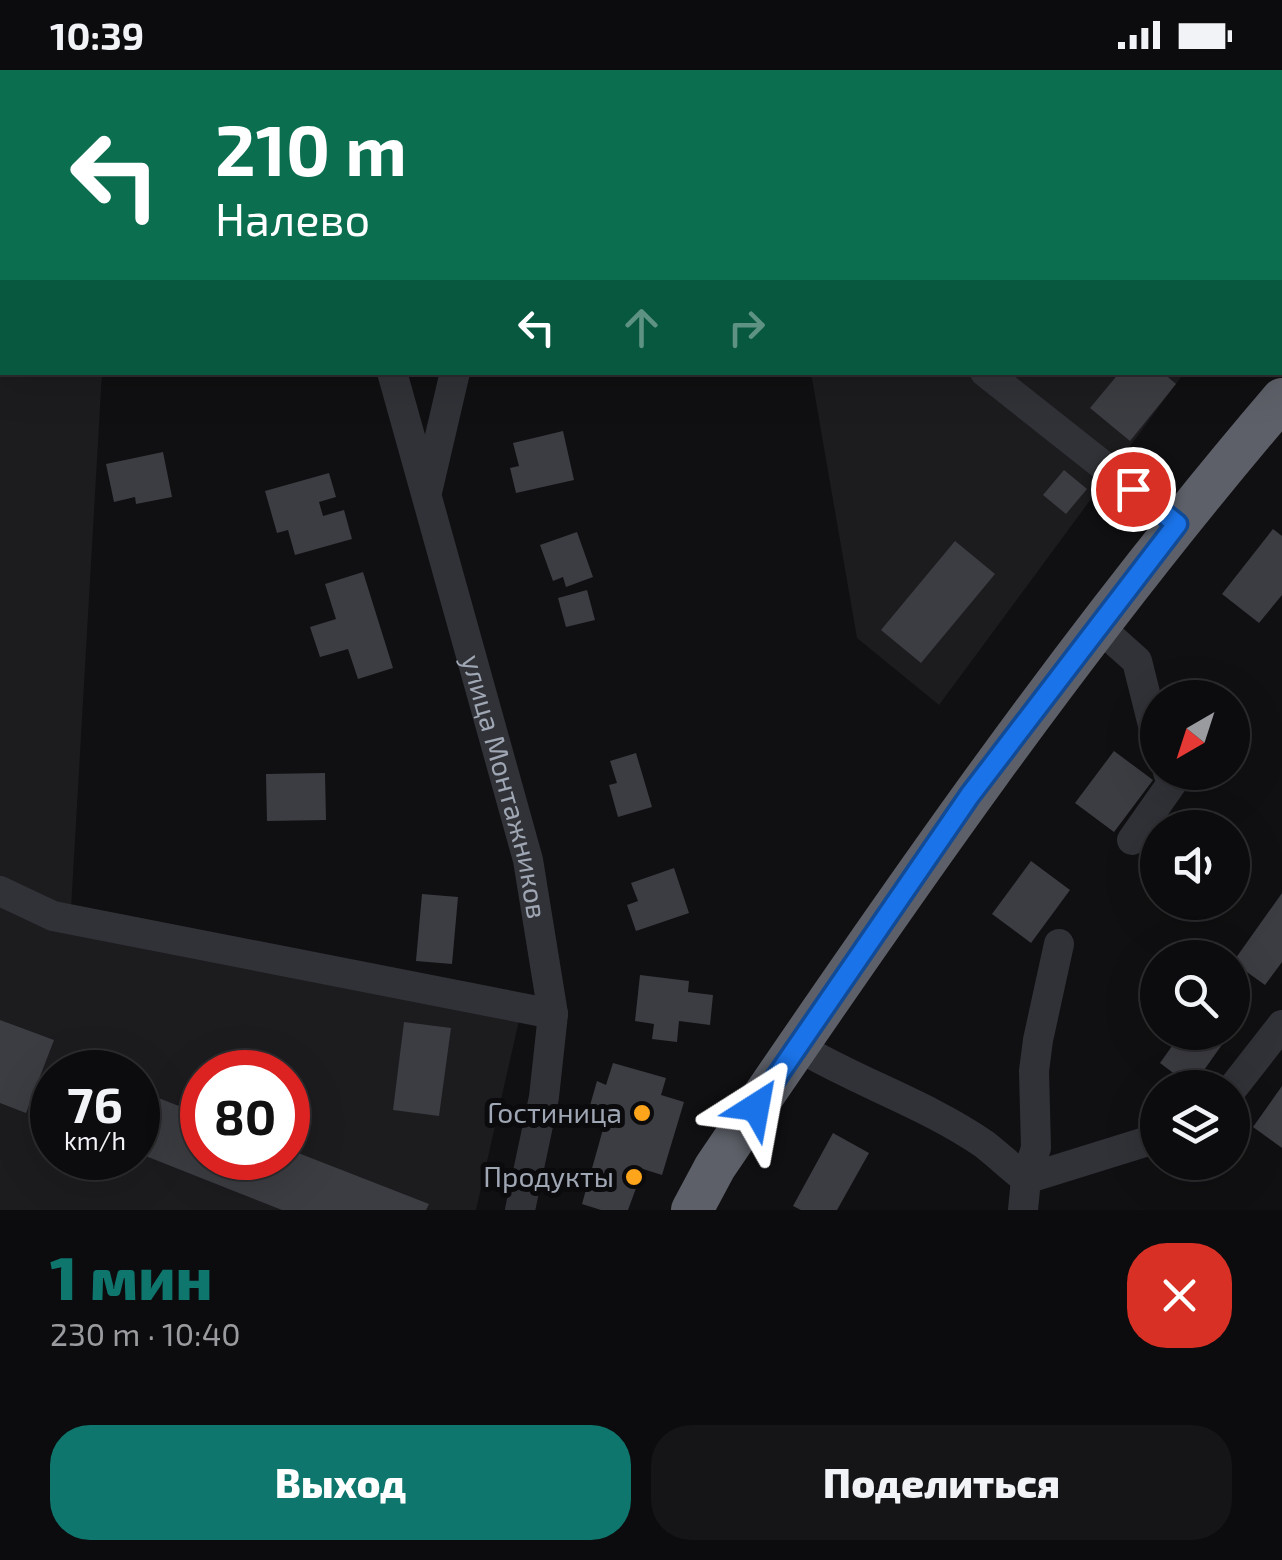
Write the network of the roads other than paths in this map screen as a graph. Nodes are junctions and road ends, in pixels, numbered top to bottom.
1 (393, 375) edge
2 (455, 375) edge
3 (1018, 382) edge
4 (1282, 399) edge
5 (427, 495) junction
6 (1177, 524) junction
7 (1099, 627) junction
8 (1142, 680) edge
9 (1167, 790) edge
10 (1132, 840) dead end
11 (0, 891) edge
12 (1059, 944) dead end
13 (553, 1014) junction
14 (1282, 1025) edge
15 (797, 1046) junction
16 (1247, 1070) edge
17 (1140, 1146) edge
18 (1024, 1195) edge
19 (520, 1210) edge
20 (692, 1210) edge

1 - 5 street, улица Монтажников
2 - 5 street
3 - 6 street
4 - 6 highway
5 - 13 street, улица Монтажников
6 - 7 highway
7 - 8 street
7 - 15 highway
9 - 10 street
11 - 13 street
12 - 18 street
13 - 19 street, улица Монтажников
14 - 16 street
15 - 18 street
15 - 20 highway
17 - 18 street

